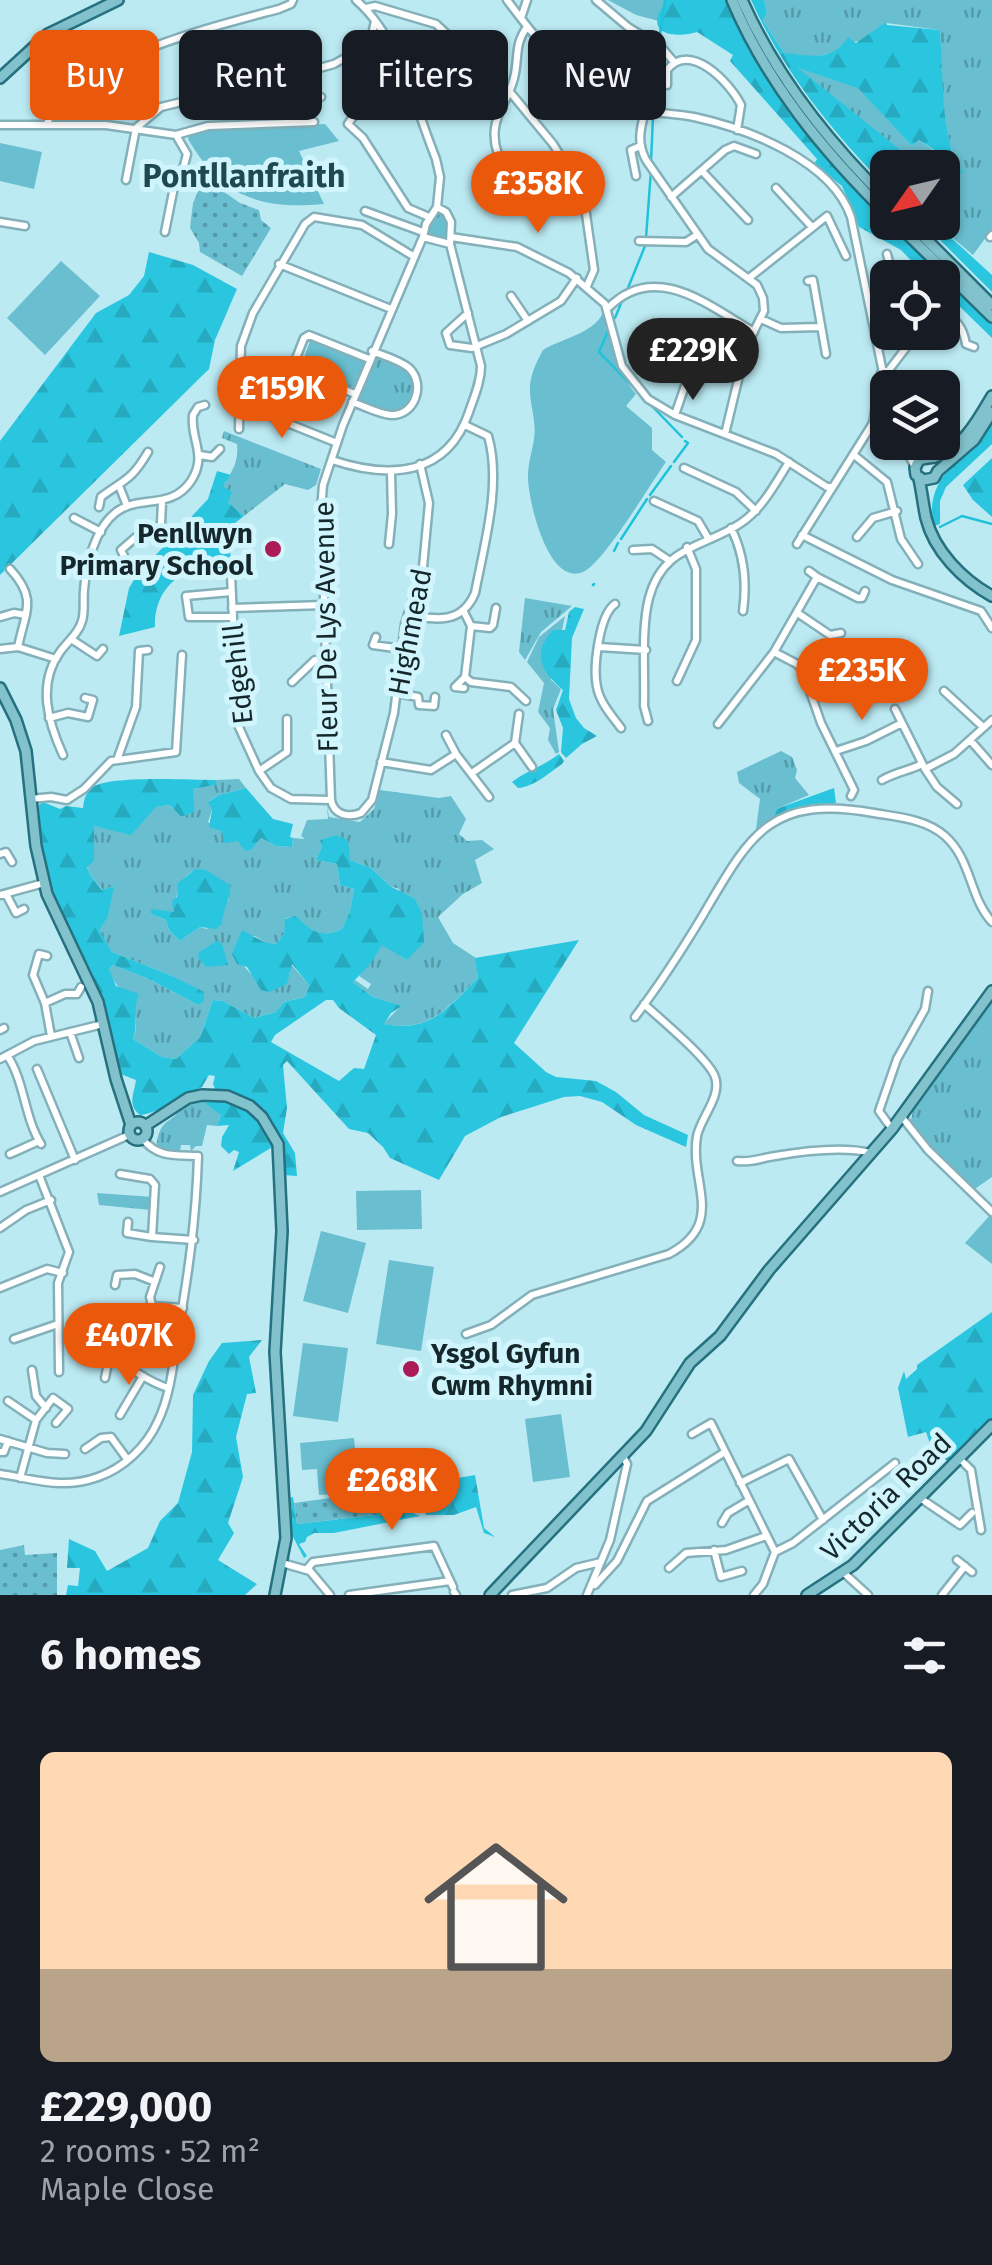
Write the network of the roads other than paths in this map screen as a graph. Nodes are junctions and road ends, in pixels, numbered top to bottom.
1 (118, 0) edge
2 (294, 0) edge
3 (356, 0) edge
4 (507, 0) edge
5 (527, 0) edge
6 (596, 0) edge
7 (732, 0) edge
8 (742, 0) edge
9 (366, 8) junction
10 (521, 19) junction
11 (375, 20) junction
12 (527, 27) junction
13 (373, 30) edge
14 (381, 30) edge
15 (530, 30) edge
16 (674, 62) junction
17 (0, 78) edge
18 (667, 85) dead end
19 (510, 92) junction
20 (179, 103) edge
21 (666, 114) edge
22 (351, 120) edge
23 (420, 120) edge
24 (644, 120) edge
25 (314, 122) dead end
26 (47, 124) junction
27 (0, 125) edge
28 (136, 128) junction
29 (737, 130) junction
30 (176, 135) junction
31 (640, 146) junction
32 (756, 154) dead end
33 (702, 170) junction
34 (636, 176) dead end
35 (126, 180) dead end
36 (870, 183) edge
37 (776, 188) dead end
38 (671, 197) junction
39 (870, 197) edge
40 (583, 201) junction
41 (437, 207) junction
42 (365, 211) dead end
43 (429, 217) junction
44 (748, 220) dead end
45 (0, 222) edge
46 (25, 226) dead end
47 (810, 226) junction
48 (165, 232) dead end
49 (697, 234) junction
50 (423, 235) junction
51 (450, 240) junction
52 (913, 240) edge
53 (927, 240) edge
54 (639, 241) dead end
55 (886, 254) dead end
56 (413, 256) junction
57 (846, 256) dead end
58 (889, 260) edge
59 (280, 264) junction
60 (577, 278) junction
61 (750, 278) junction
62 (808, 281) dead end
63 (587, 286) junction
64 (510, 296) dead end
65 (992, 305) edge
66 (608, 308) junction
67 (391, 309) junction
68 (468, 313) junction
69 (992, 317) edge
70 (762, 319) junction
71 (528, 321) junction
72 (960, 324) edge
73 (820, 327) junction
74 (754, 332) junction
75 (704, 333) dead end
76 (665, 340) dead end
77 (477, 346) junction
78 (974, 347) dead end
79 (904, 350) edge
80 (697, 352) junction
81 (826, 354) dead end
82 (902, 354) junction
83 (371, 355) junction
84 (914, 360) dead end
85 (880, 370) edge
86 (889, 370) edge
87 (992, 396) edge
88 (354, 398) junction
89 (199, 404) dead end
90 (240, 404) junction
91 (992, 412) edge
92 (675, 415) junction
93 (464, 424) junction
94 (239, 429) dead end
95 (870, 429) edge
96 (725, 434) junction
97 (960, 438) edge
98 (337, 443) junction
99 (220, 449) dead end
100 (149, 450) dead end
101 (200, 454) junction
102 (854, 456) junction
103 (332, 460) junction
104 (911, 460) edge
105 (926, 460) edge
106 (929, 460) edge
107 (789, 462) junction
108 (420, 464) junction
109 (684, 468) dead end
110 (391, 472) junction
111 (916, 472) junction
112 (937, 472) junction
113 (832, 487) junction
114 (120, 488) junction
115 (924, 499) junction
116 (654, 501) dead end
117 (97, 502) dead end
118 (162, 502) junction
119 (127, 506) junction
120 (756, 510) junction
121 (897, 511) junction
122 (76, 522) dead end
123 (731, 528) junction
124 (101, 532) junction
125 (802, 535) junction
126 (708, 538) junction
127 (857, 538) dead end
128 (389, 544) dead end
129 (797, 544) dead end
130 (687, 548) junction
131 (632, 550) dead end
132 (910, 552) junction
133 (124, 556) dead end
134 (900, 558) dead end
135 (670, 561) junction
136 (918, 564) dead end
137 (10, 570) dead end
138 (809, 571) dead end
139 (230, 575) dead end
140 (817, 577) junction
141 (866, 590) dead end
142 (232, 592) junction
143 (992, 596) edge
144 (615, 604) dead end
145 (324, 605) junction
146 (232, 608) junction
147 (496, 608) dead end
148 (743, 611) dead end
149 (464, 612) junction
150 (798, 614) junction
151 (26, 615) junction
152 (408, 615) junction
153 (0, 617) edge
154 (232, 617) junction
155 (471, 626) junction
156 (992, 628) edge
157 (841, 634) dead end
158 (376, 636) dead end
159 (72, 639) junction
160 (18, 647) junction
161 (599, 648) junction
162 (103, 649) dead end
163 (0, 650) edge
164 (148, 650) dead end
165 (402, 650) junction
166 (646, 650) junction
167 (774, 652) junction
168 (182, 655) dead end
169 (56, 660) junction
170 (326, 661) junction
171 (465, 677) junction
172 (292, 682) dead end
173 (677, 682) dead end
174 (0, 688) edge
175 (464, 688) dead end
176 (944, 690) dead end
177 (397, 693) junction
178 (435, 697) dead end
179 (85, 698) dead end
180 (895, 708) dead end
181 (49, 718) junction
182 (288, 719) dead end
183 (648, 720) dead end
184 (992, 720) edge
185 (902, 723) junction
186 (718, 724) dead end
187 (983, 727) junction
188 (621, 728) dead end
189 (446, 735) dead end
190 (970, 740) junction
191 (515, 742) junction
192 (836, 751) junction
193 (62, 754) dead end
194 (456, 754) junction
195 (118, 760) junction
196 (381, 762) junction
197 (992, 764) edge
198 (532, 766) dead end
199 (924, 767) junction
200 (259, 771) junction
201 (472, 773) junction
202 (882, 780) dead end
203 (851, 796) dead end
204 (490, 797) dead end
205 (30, 799) junction
206 (331, 800) junction
207 (957, 804) dead end
208 (0, 854) edge
209 (12, 862) dead end
210 (44, 883) junction
211 (3, 895) edge
212 (16, 914) dead end
213 (992, 922) edge
214 (47, 956) dead end
215 (81, 987) dead end
216 (928, 991) dead end
217 (992, 992) edge
218 (45, 1003) junction
219 (644, 1004) junction
220 (635, 1017) dead end
221 (103, 1024) junction
222 (70, 1032) junction
223 (52, 1036) junction
224 (4, 1057) edge
225 (79, 1058) dead end
226 (37, 1069) dead end
227 (902, 1116) junction
228 (136, 1127) junction
229 (892, 1129) junction
230 (143, 1139) joint
231 (871, 1153) junction
232 (10, 1154) dead end
233 (76, 1160) junction
234 (736, 1161) dead end
235 (120, 1174) dead end
236 (39, 1175) junction
237 (0, 1192) edge
238 (51, 1200) junction
239 (992, 1212) edge
240 (128, 1222) dead end
241 (0, 1228) edge
242 (152, 1237) junction
243 (194, 1240) junction
244 (160, 1266) dead end
245 (62, 1273) junction
246 (153, 1280) junction
247 (114, 1286) dead end
248 (0, 1288) edge
249 (152, 1306) junction
250 (183, 1308) junction
251 (91, 1312) dead end
252 (138, 1314) junction
253 (110, 1316) junction
254 (58, 1324) junction
255 (107, 1327) dead end
256 (142, 1334) dead end
257 (466, 1334) dead end
258 (14, 1339) dead end
259 (96, 1356) dead end
260 (110, 1358) junction
261 (32, 1370) dead end
262 (58, 1372) dead end
263 (143, 1376) junction
264 (105, 1378) dead end
265 (168, 1388) junction
266 (8, 1401) dead end
267 (46, 1408) junction
268 (120, 1416) dead end
269 (36, 1420) junction
270 (56, 1423) dead end
271 (992, 1425) edge
272 (692, 1434) dead end
273 (4, 1440) edge
274 (29, 1448) junction
275 (85, 1449) dead end
276 (0, 1452) edge
277 (725, 1452) junction
278 (65, 1454) dead end
279 (623, 1456) junction
280 (960, 1458) junction
281 (128, 1460) junction
282 (896, 1464) dead end
283 (0, 1474) edge
284 (20, 1478) junction
285 (740, 1484) junction
286 (920, 1498) junction
287 (748, 1501) junction
288 (972, 1513) dead end
289 (823, 1520) junction
290 (722, 1523) dead end
291 (982, 1530) dead end
292 (766, 1536) junction
293 (676, 1542) dead end
294 (714, 1550) junction
295 (775, 1552) junction
296 (686, 1553) junction
297 (957, 1560) dead end
298 (602, 1562) junction
299 (282, 1563) junction
300 (965, 1566) junction
301 (669, 1568) dead end
302 (307, 1569) junction
303 (742, 1571) dead end
304 (972, 1572) dead end
305 (844, 1573) junction
306 (596, 1585) dead end
307 (453, 1589) edge
308 (275, 1595) edge
309 (330, 1595) edge
310 (349, 1595) edge
311 (491, 1595) edge
312 (512, 1595) edge
313 (587, 1595) edge
314 (754, 1595) edge
315 (806, 1595) edge
316 (868, 1595) edge
317 (942, 1595) edge

1 - 17 main road
2 - 26 street
3 - 9 street
4 - 10 street
5 - 10 street
6 - 16 street
7 - 39 main road
8 - 36 main road
9 - 11 street
9 - 19 street
10 - 12 street
11 - 13 street
11 - 14 street
12 - 15 street
12 - 19 street
16 - 18 street
16 - 29 street
19 - 40 street
19 - 40 street
20 - 28 street
21 - 29 street
22 - 43 street
23 - 41 street
24 - 31 street
25 - 30 street
26 - 27 street
26 - 28 street
28 - 30 street
28 - 35 street
29 - 85 street
30 - 48 street
31 - 34 street
31 - 38 street
32 - 33 street
33 - 38 street
33 - 44 street
37 - 47 street
38 - 49 street
40 - 63 street
41 - 43 street, Fleur De Lys Avenue
41 - 51 street
42 - 50 street
43 - 50 street, Fleur De Lys Avenue
45 - 46 street
47 - 57 street
47 - 61 street
49 - 54 street
49 - 61 street
50 - 51 street
50 - 56 street, Fleur De Lys Avenue
51 - 60 street
51 - 68 street
52 - 69 main road
53 - 65 main road
55 - 58 street
56 - 59 street
56 - 67 street, Fleur De Lys Avenue
59 - 67 street
59 - 90 street
60 - 63 street
60 - 71 street
61 - 70 street
62 - 73 street
63 - 66 street
64 - 71 street
66 - 74 street
66 - 92 street
67 - 83 street, Fleur De Lys Avenue
68 - 77 street
68 - 77 street
70 - 73 street
70 - 74 street
71 - 77 street
72 - 78 street
73 - 81 street
74 - 96 street
75 - 80 street
76 - 80 street
77 - 93 street
79 - 82 street
80 - 92 street
82 - 84 street
82 - 86 street
83 - 88 street, Fleur De Lys Avenue
83 - 88 street
83 - 88 street
87 - 97 main road
88 - 98 street, Fleur De Lys Avenue
89 - 101 street
90 - 94 street
90 - 98 street
91 - 112 main road
92 - 96 street
93 - 108 street
93 - 149 street
95 - 102 street
96 - 107 street
98 - 103 street, Fleur De Lys Avenue
99 - 101 street
100 - 114 street
101 - 118 street
102 - 113 street
102 - 121 street
103 - 110 street
103 - 145 street, Fleur De Lys Avenue
104 - 111 street
105 - 111 main road
106 - 112 main road
107 - 113 street
107 - 120 street
108 - 110 street
108 - 152 street, Highmead
109 - 120 street
110 - 128 street
111 - 112 main road
111 - 115 main road
112 - 115 main road
113 - 125 street
114 - 117 street
114 - 119 street
115 - 143 main road
116 - 126 street
118 - 119 street
118 - 133 street
119 - 124 street
120 - 123 street
121 - 127 street
121 - 132 street
122 - 124 street
123 - 126 street
123 - 148 street
124 - 159 street
125 - 129 street
125 - 156 street
126 - 130 street
130 - 135 street
130 - 173 street
131 - 135 street
132 - 134 street
132 - 136 street
135 - 166 street
137 - 151 street
138 - 140 street
139 - 142 street, Edgehill
140 - 141 street
140 - 150 street
142 - 146 street, Edgehill
142 - 154 street
144 - 161 street
145 - 146 street
145 - 170 street, Fleur De Lys Avenue
146 - 154 street, Edgehill
147 - 155 street
149 - 152 street
149 - 155 street
150 - 157 street
150 - 167 street
151 - 153 street
151 - 160 street
152 - 165 street, Highmead
154 - 200 street, Edgehill
155 - 171 street
158 - 165 street
159 - 162 street
159 - 169 street
160 - 163 street
160 - 169 street
161 - 166 street
161 - 188 street
164 - 195 street
165 - 177 street, Highmead
166 - 183 street
167 - 186 street
167 - 192 street
168 - 195 street
169 - 181 street
170 - 172 street
170 - 206 street, Fleur De Lys Avenue
171 - 175 street
171 - 191 street
174 - 205 main road
176 - 187 street
177 - 178 street
177 - 196 street, Highmead
179 - 181 street
180 - 185 street
181 - 193 street
182 - 200 street, Edgehill
184 - 187 street
185 - 192 street
185 - 199 street
187 - 190 street
189 - 194 street
190 - 197 street
190 - 199 street
191 - 198 street
191 - 201 street
192 - 203 street
194 - 196 street
194 - 201 street
195 - 205 street
196 - 206 street, Highmead
199 - 202 street
199 - 207 street
200 - 206 street, Edgehill
201 - 204 street
205 - 210 main road
208 - 209 street
210 - 211 street
210 - 221 main road
211 - 212 street
213 - 219 street
214 - 218 street
215 - 218 street
216 - 229 street
217 - 227 main road
218 - 223 street
219 - 220 street
219 - 257 street
221 - 222 street
221 - 228 main road
222 - 223 street
222 - 225 street
223 - 224 street
224 - 232 street
226 - 233 street
227 - 229 main road
227 - 239 street
228 - 230 main road
228 - 233 street
228 - 299 main road
229 - 231 main road
230 - 243 street
231 - 234 street
231 - 279 main road
233 - 236 street
235 - 242 street
236 - 237 street
236 - 238 street
238 - 241 street
238 - 245 street
240 - 242 street
242 - 243 street
243 - 250 street
244 - 246 street
245 - 248 street
245 - 254 street
246 - 247 street
246 - 249 street
249 - 250 street
249 - 252 street
250 - 265 street
251 - 253 street
252 - 253 street
252 - 256 street
253 - 255 street
254 - 258 street
254 - 262 street
259 - 260 street
260 - 263 street
260 - 264 street
261 - 267 street
263 - 265 street
263 - 268 street
265 - 281 street
266 - 269 street
267 - 269 street
267 - 270 street
269 - 274 street
271 - 280 main road, Victoria Road
272 - 277 street
273 - 274 street
273 - 276 street
274 - 278 street
274 - 284 street
275 - 281 street
277 - 285 street
277 - 306 street
279 - 298 street
279 - 311 main road
280 - 286 main road, Victoria Road
280 - 291 street
281 - 284 street
282 - 289 street
283 - 284 street
285 - 287 street
285 - 289 street
286 - 288 street
286 - 305 main road, Victoria Road
287 - 290 street
287 - 292 street
289 - 295 street
292 - 294 street
292 - 295 street
293 - 296 street
294 - 296 street
294 - 303 street
295 - 314 street
296 - 301 street
297 - 300 street
298 - 312 street
298 - 313 street
299 - 302 street
299 - 308 main road
300 - 304 street
300 - 317 street
302 - 307 street
302 - 309 street
305 - 315 main road, Victoria Road
305 - 316 street
307 - 310 street

